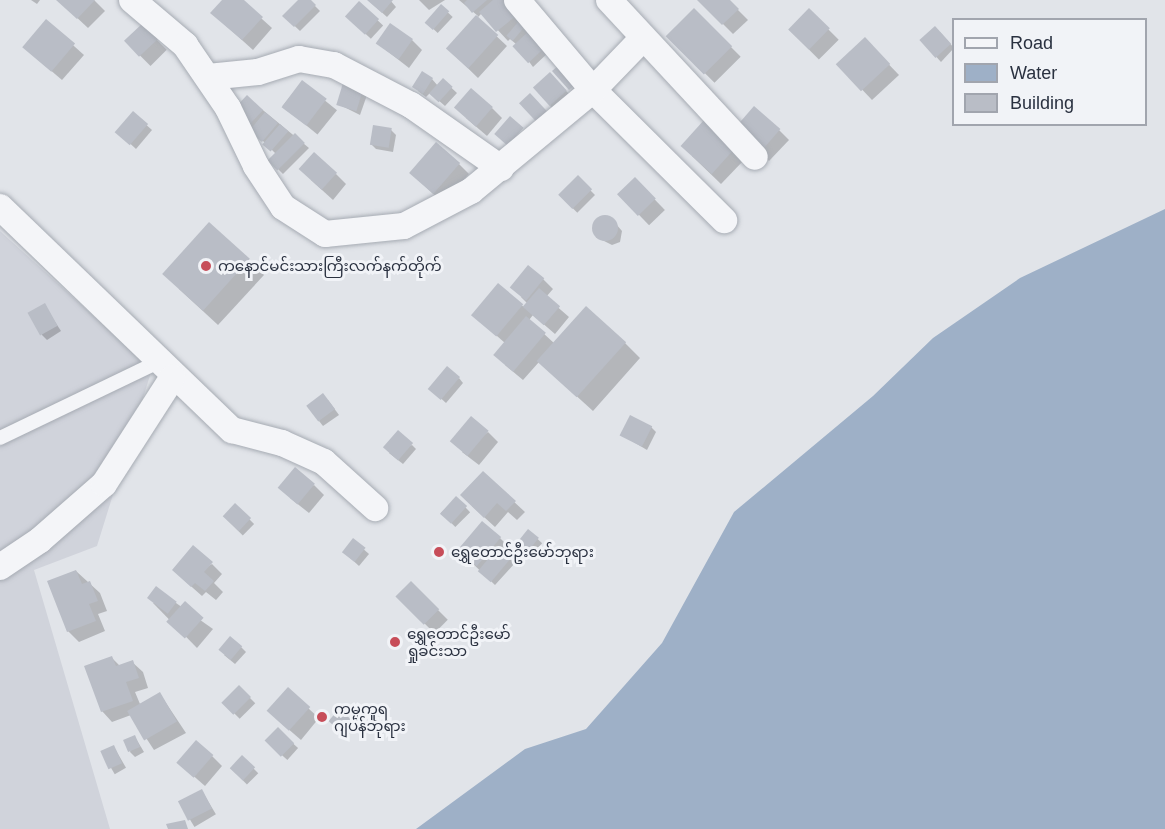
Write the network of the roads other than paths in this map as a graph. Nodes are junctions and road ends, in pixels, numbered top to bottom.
1 (132, 0) edge
2 (517, 0) edge
3 (609, 0) edge
4 (643, 38) junction
5 (208, 77) junction
6 (593, 90) junction
7 (755, 157) dead end
8 (501, 168) junction
9 (0, 207) edge
10 (724, 220) dead end
11 (166, 369) junction
12 (0, 438) edge
13 (375, 508) dead end
14 (0, 567) edge

1 - 5 street
2 - 6 street
3 - 4 street
4 - 6 street
4 - 7 street
5 - 8 street
5 - 8 street
6 - 8 street
6 - 10 street
9 - 11 street
11 - 12 lane
11 - 13 street
11 - 14 street

